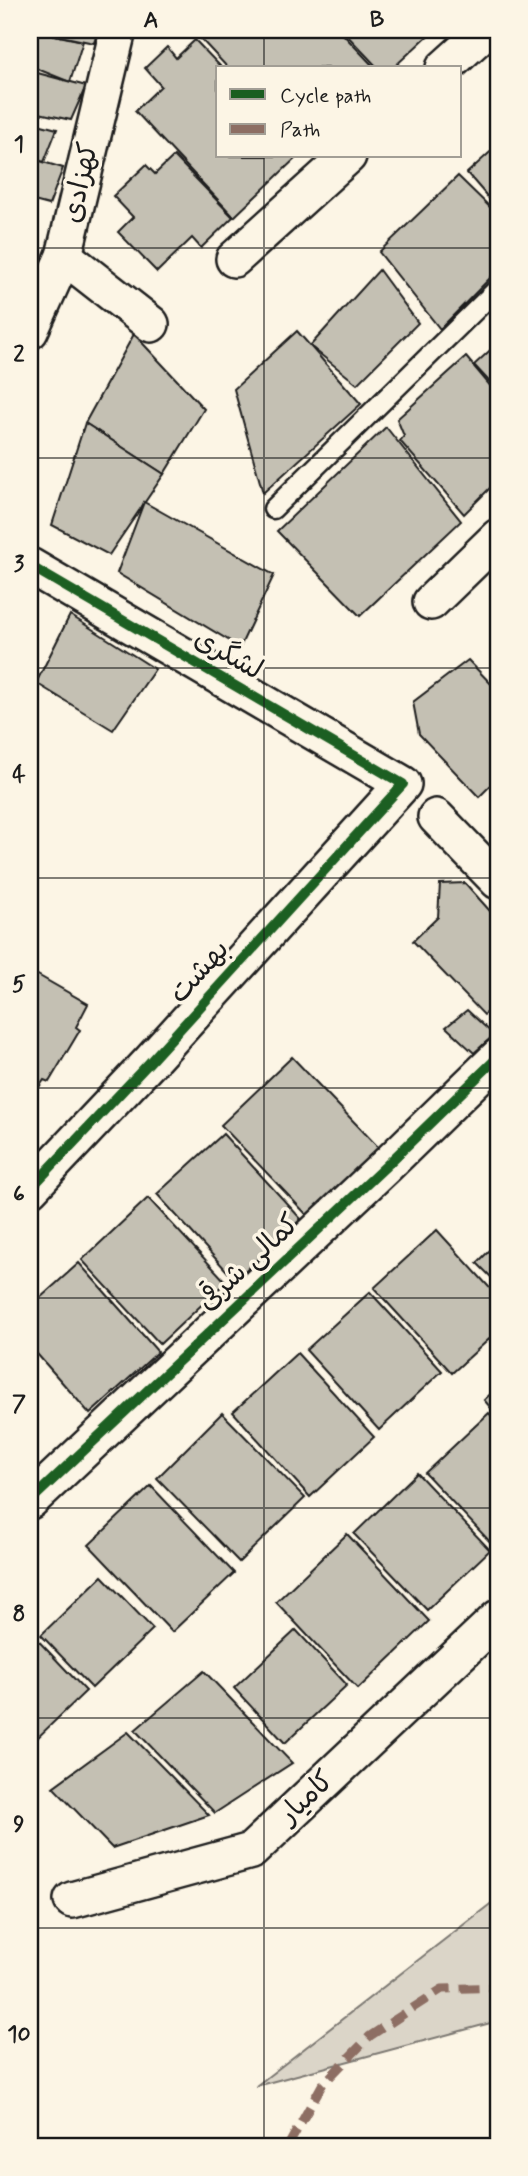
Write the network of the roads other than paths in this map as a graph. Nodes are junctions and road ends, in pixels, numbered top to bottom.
1 (118, 30) edge
2 (486, 30) edge
3 (446, 66) edge
4 (346, 158) edge
5 (64, 256) junction
6 (234, 259) dead end
7 (498, 288) edge
8 (150, 324) dead end
9 (30, 331) edge
10 (273, 509) dead end
11 (498, 537) edge
12 (30, 566) edge
13 (431, 602) dead end
14 (403, 784) joint
15 (436, 817) dead end
16 (498, 881) edge
17 (498, 1057) edge
18 (30, 1189) edge
19 (30, 1501) edge
20 (498, 1618) edge
21 (72, 1900) dead end

1 - 5 street, کهزادی
2 - 3 street
4 - 6 street
5 - 8 street
5 - 9 street, کهزادی
7 - 10 lane
11 - 13 street
12 - 14 street, لشگری
14 - 18 street, بهشت
15 - 16 street
17 - 19 street, کمالی شرقی
20 - 21 street, کامیار

